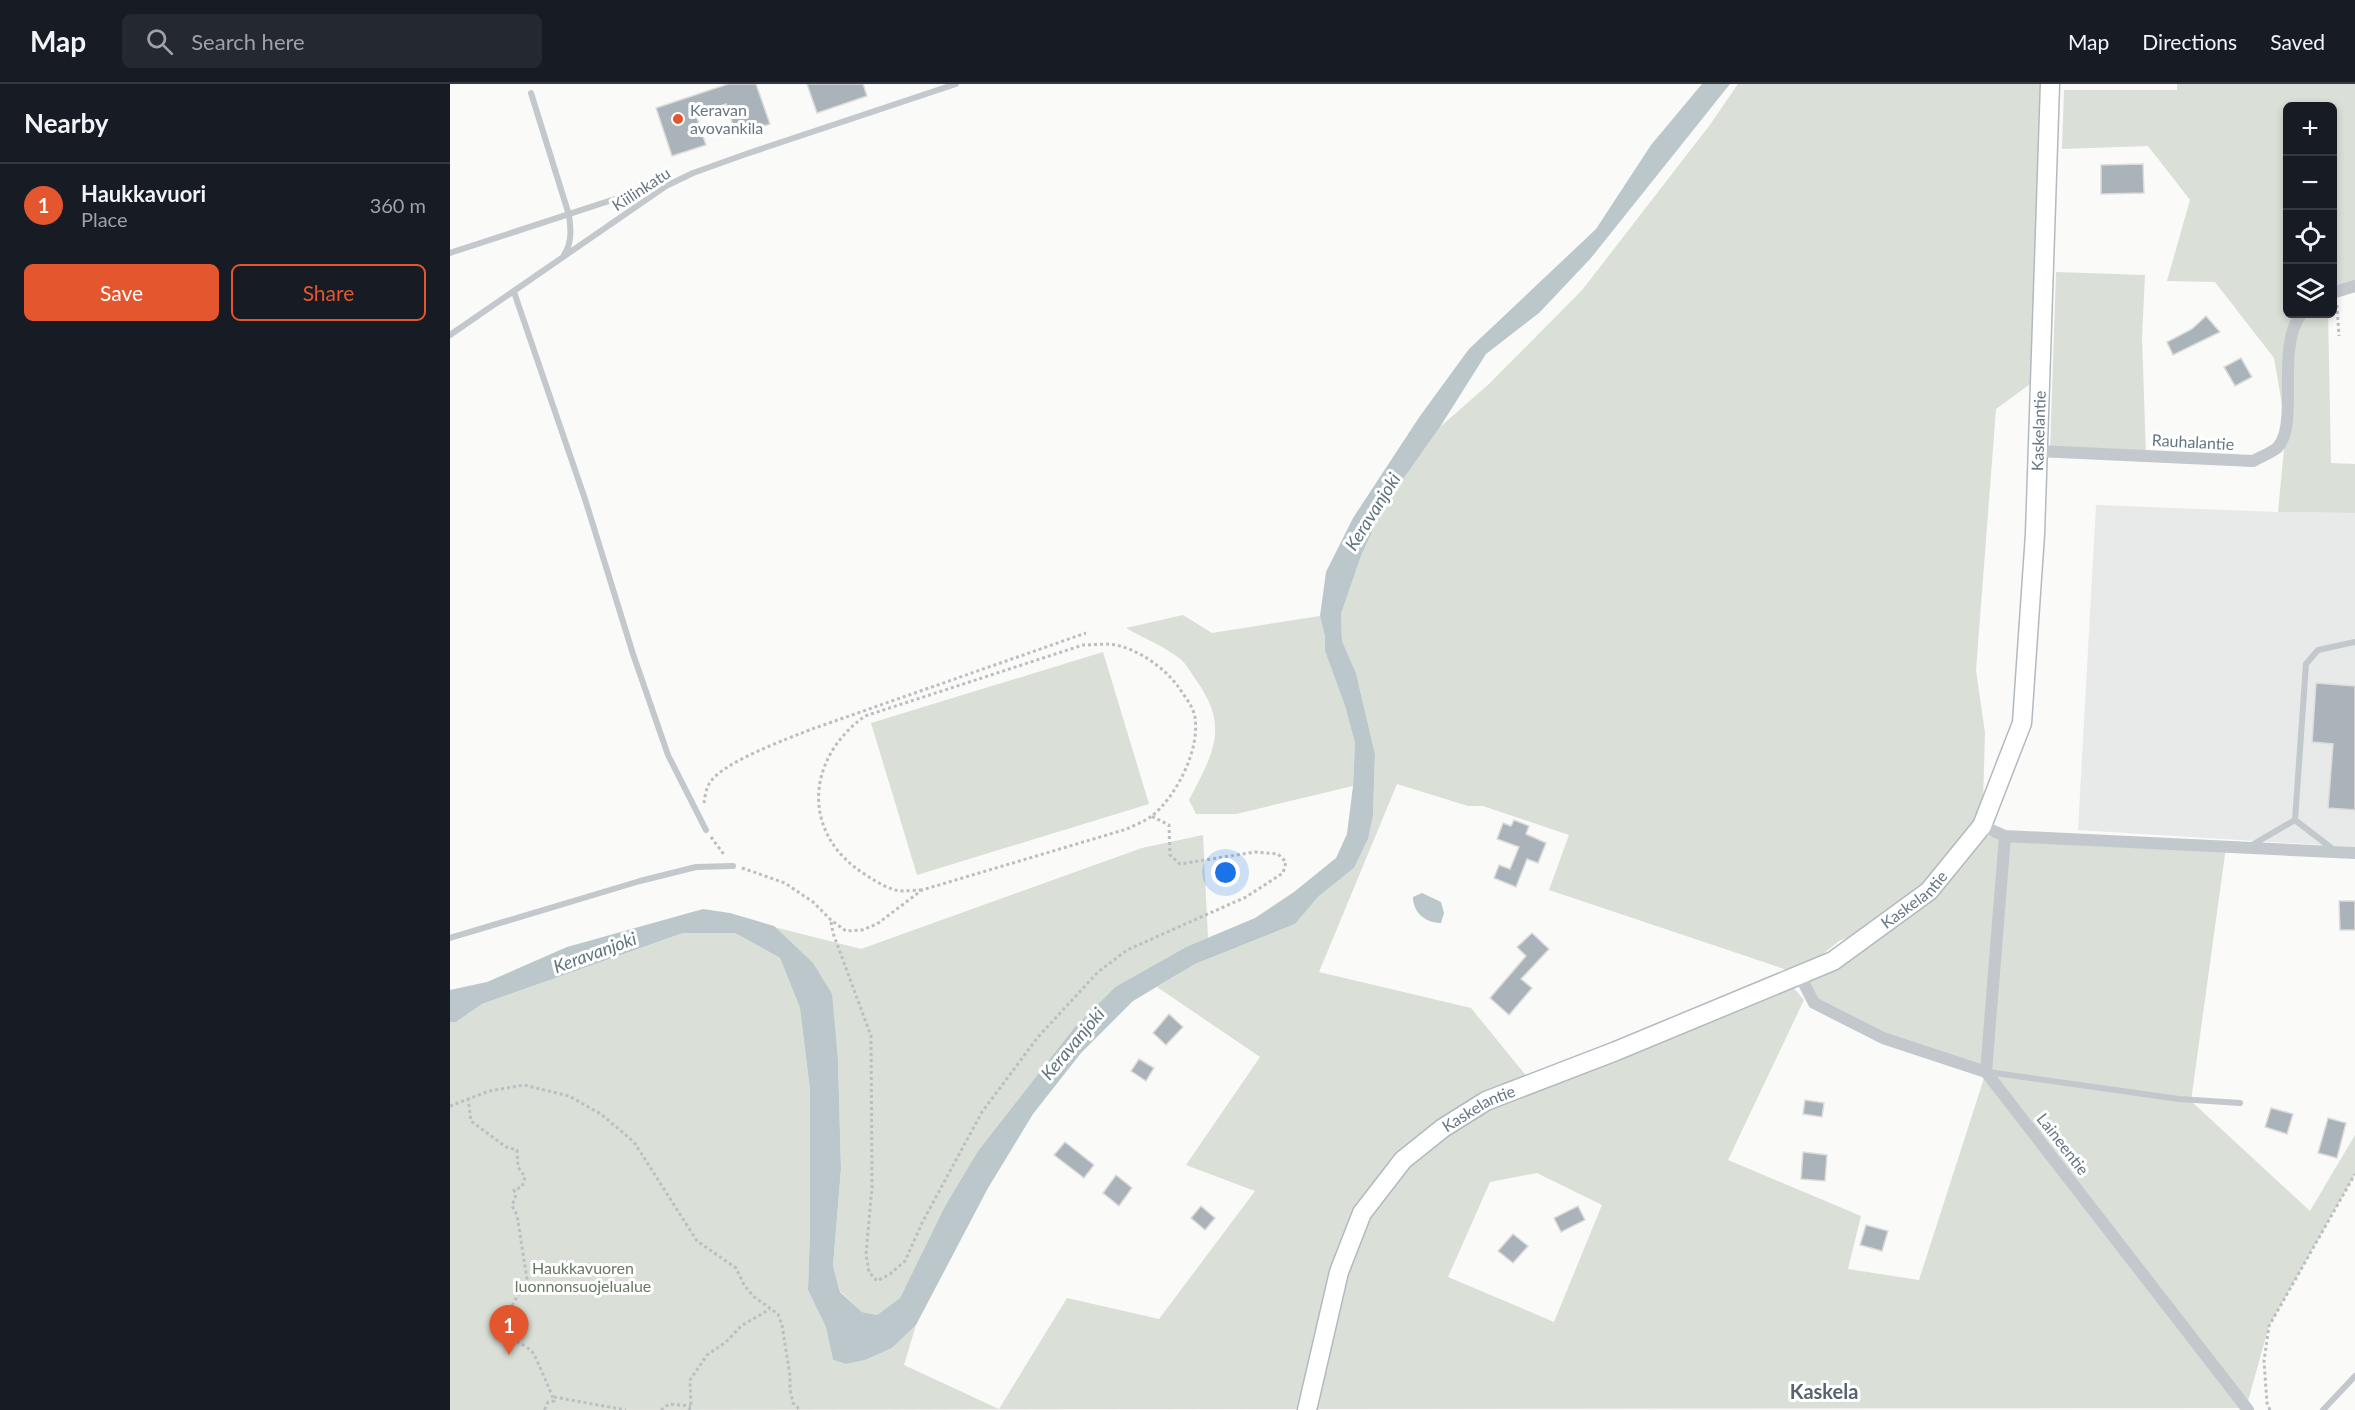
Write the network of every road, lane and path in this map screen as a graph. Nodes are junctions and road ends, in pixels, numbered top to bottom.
1 (956, 84) edge
2 (2050, 84) edge
3 (531, 93) dead end
4 (693, 173) junction
5 (569, 215) junction
6 (450, 253) edge
7 (562, 258) junction
8 (2355, 286) edge
9 (2337, 291) edge
10 (514, 292) junction
11 (2299, 318) edge
12 (2337, 318) edge
13 (450, 335) edge
14 (2339, 336) dead end
15 (2038, 451) junction
16 (1086, 633) dead end
17 (2355, 642) edge
18 (1151, 816) junction
19 (2295, 820) junction
20 (1982, 826) junction
21 (706, 830) junction
22 (2005, 836) junction
23 (2247, 848) junction
24 (2337, 853) junction
25 (2355, 854) edge
26 (733, 866) junction
27 (922, 890) junction
28 (831, 920) junction
29 (450, 938) edge
30 (1799, 974) junction
31 (1986, 1072) junction
32 (468, 1098) junction
33 (2240, 1103) dead end
34 (450, 1106) edge
35 (2355, 1174) edge
36 (770, 1309) junction
37 (2355, 1376) edge
38 (553, 1397) junction
39 (690, 1408) edge
40 (547, 1410) edge
41 (626, 1410) edge
42 (661, 1410) edge
43 (800, 1410) edge
44 (1307, 1410) edge
45 (2248, 1410) edge
46 (2270, 1410) edge
47 (2324, 1410) edge

1 - 4 lane, Kiilinkatu
2 - 15 street, Kaskelantie
3 - 5 lane
4 - 5 lane
4 - 7 lane, Kiilinkatu
5 - 6 lane
5 - 7 lane
7 - 10 lane, Kiilinkatu
8 - 9 street
10 - 13 lane, Kiilinkatu
10 - 21 lane
11 - 15 street, Rauhalantie
12 - 14 path
15 - 20 street, Kaskelantie
16 - 21 path
17 - 19 lane
18 - 27 path
18 - 27 path
18 - 28 path
19 - 23 lane
19 - 24 lane
20 - 22 street
20 - 30 street, Kaskelantie
21 - 26 path
22 - 23 street
22 - 31 street
23 - 24 street
24 - 25 street
26 - 28 path
26 - 29 lane
27 - 28 path
30 - 31 street
30 - 44 street, Kaskelantie
31 - 33 lane
31 - 45 street, Laineentie
32 - 34 path
32 - 36 path
32 - 38 path
35 - 46 path
36 - 39 path
36 - 43 path
37 - 47 lane
38 - 40 path
38 - 41 path
39 - 42 path

